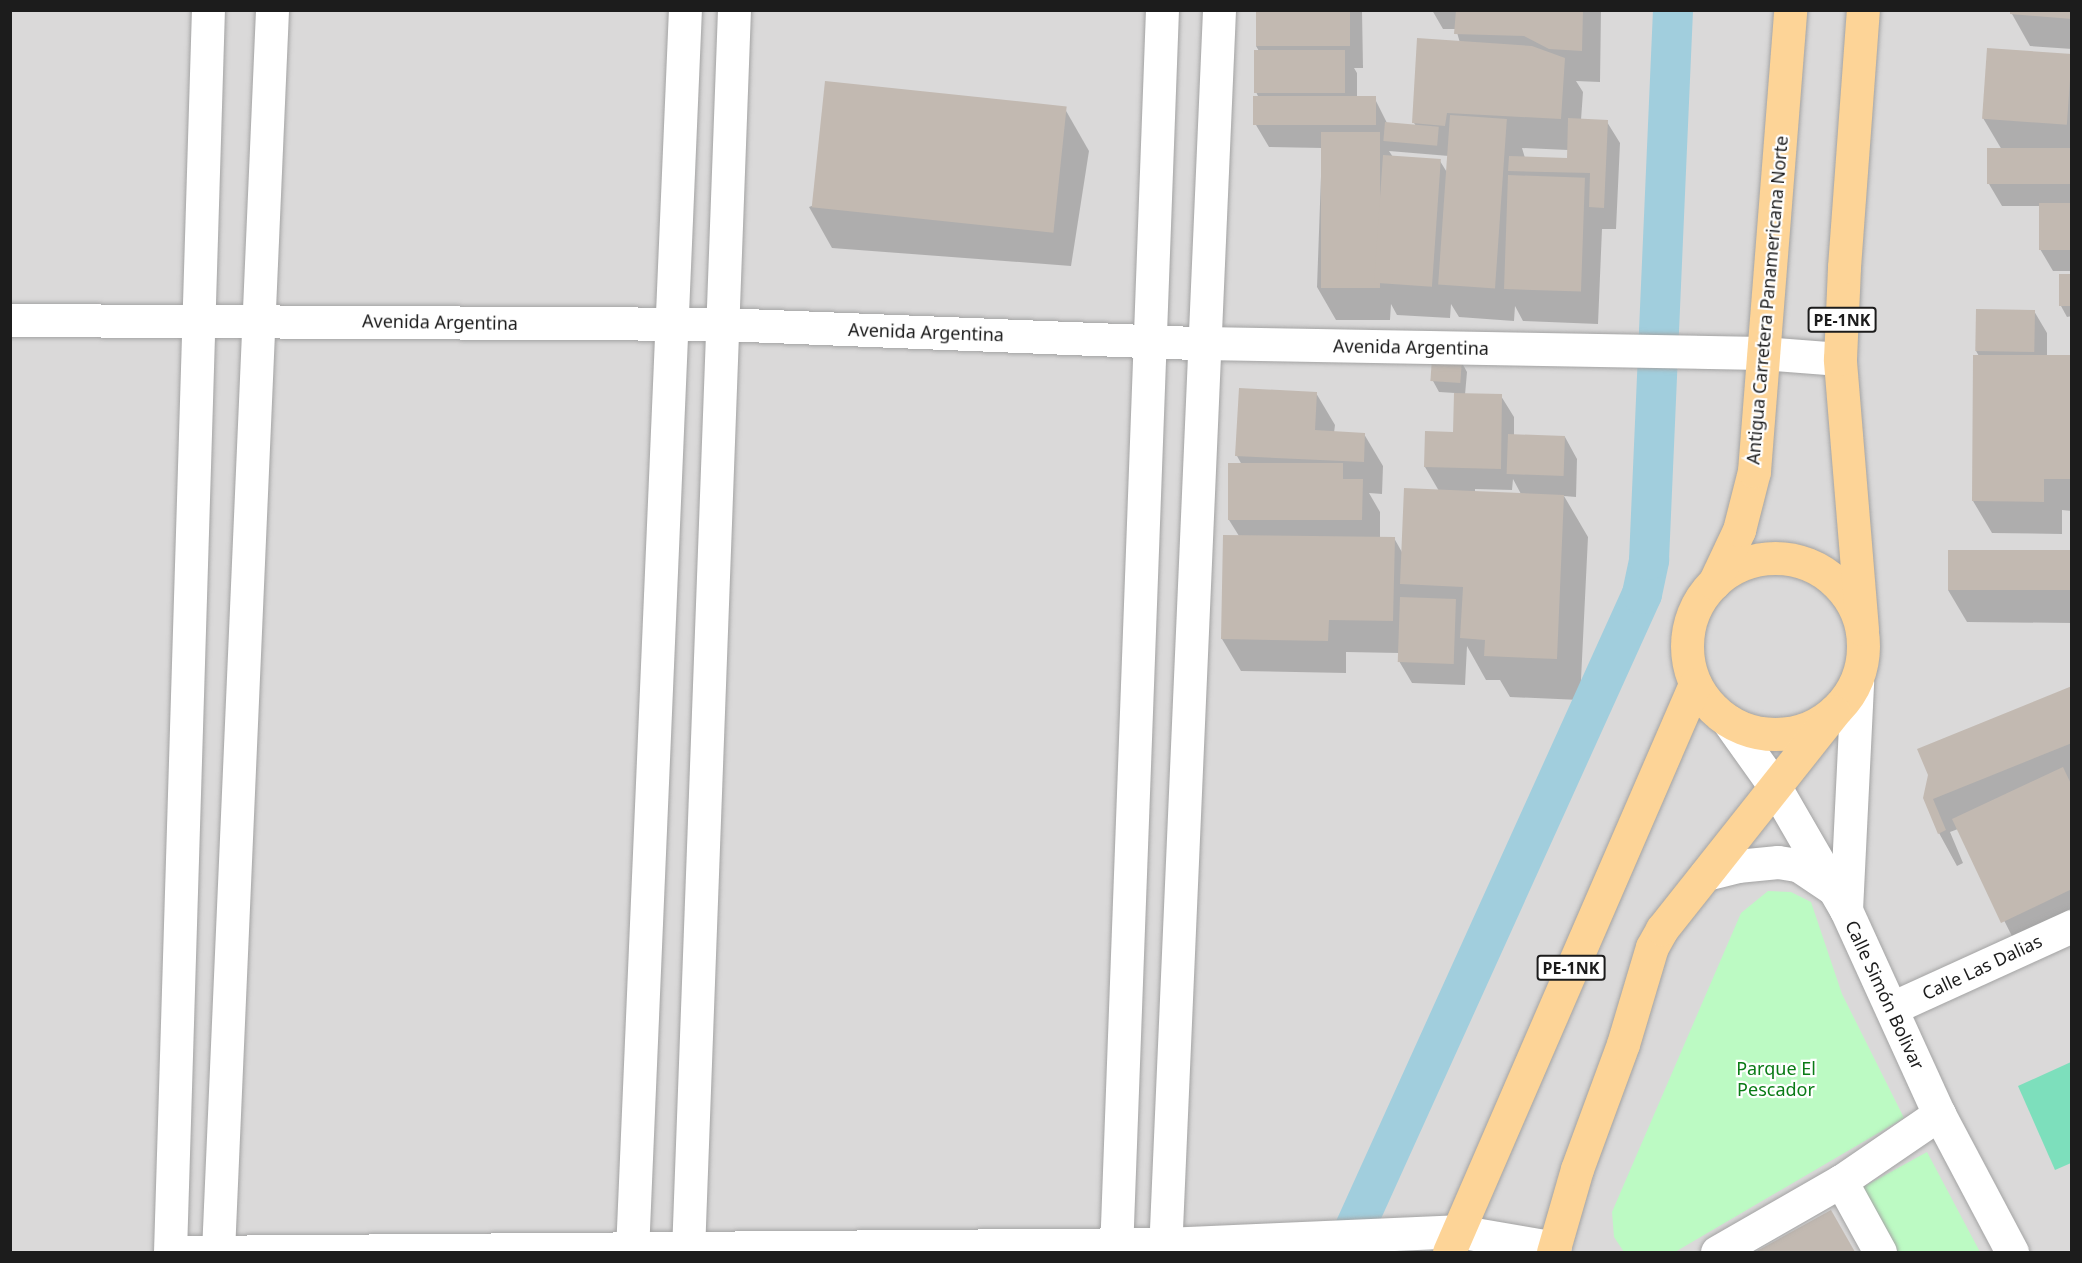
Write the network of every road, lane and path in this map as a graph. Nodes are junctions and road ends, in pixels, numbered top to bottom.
1 (208, 10) edge
2 (272, 10) edge
3 (685, 10) edge
4 (734, 10) edge
5 (1162, 10) edge
6 (1219, 10) edge
7 (1790, 10) edge
8 (1863, 10) edge
9 (200, 319) junction
10 (259, 320) junction
11 (10, 321) edge
12 (673, 324) junction
13 (721, 324) junction
14 (1150, 341) junction
15 (1203, 343) junction
16 (1762, 353) junction
17 (1840, 358) junction
18 (1714, 583) junction
19 (1862, 629) junction
20 (1857, 681) junction
21 (1695, 684) junction
22 (1834, 712) junction
23 (1728, 721) junction
24 (1775, 786) junction
25 (1706, 874) junction
26 (1840, 900) junction
27 (2072, 926) edge
28 (1892, 1008) junction
29 (1939, 1114) junction
30 (1841, 1181) junction
31 (1453, 1242) edge
32 (1116, 1248) edge
33 (1165, 1248) edge
34 (632, 1250) edge
35 (688, 1251) edge
36 (1556, 1251) edge
37 (170, 1252) edge
38 (187, 1252) edge
39 (218, 1252) edge
40 (1717, 1252) edge
41 (1880, 1252) edge
42 (2012, 1252) edge

1 - 9 street
2 - 10 street
3 - 12 street
4 - 13 street
5 - 14 street
6 - 15 street
7 - 16 main road, Antigua Carretera Panamericana Norte / PE-1NK
8 - 17 main road, PE-1NK
9 - 10 street, Avenida Argentina
9 - 11 street, Avenida Argentina
9 - 37 street
10 - 12 street, Avenida Argentina
10 - 39 street
12 - 13 street, Avenida Argentina
12 - 34 street
13 - 14 street, Avenida Argentina
13 - 35 street
14 - 15 street, Avenida Argentina
14 - 32 street
15 - 16 street, Avenida Argentina
15 - 33 street
16 - 17 street, Avenida Argentina
16 - 18 main road, Antigua Carretera Panamericana Norte / PE-1NK
17 - 19 main road, PE-1NK
18 - 19 main road, PE-1NK
18 - 21 main road, PE-1NK
19 - 20 main road, PE-1NK
20 - 22 main road, PE-1NK
20 - 26 street, Calle Simón Bolivar
21 - 23 main road, PE-1NK
21 - 31 main road, PE-1NK
22 - 23 main road, PE-1NK
22 - 24 main road, PE-1NK
23 - 24 street
24 - 25 main road, PE-1NK
24 - 26 street
25 - 26 street
25 - 36 main road, PE-1NK
26 - 28 street, Calle Simón Bolivar
27 - 28 street, Calle Las Dalias
28 - 29 street, Calle Simón Bolivar
29 - 30 street
29 - 42 street, Calle Simón Bolivar
30 - 40 street
30 - 41 street
31 - 33 street
31 - 36 street
32 - 33 street
32 - 35 street
34 - 35 street
34 - 39 street
38 - 39 street

